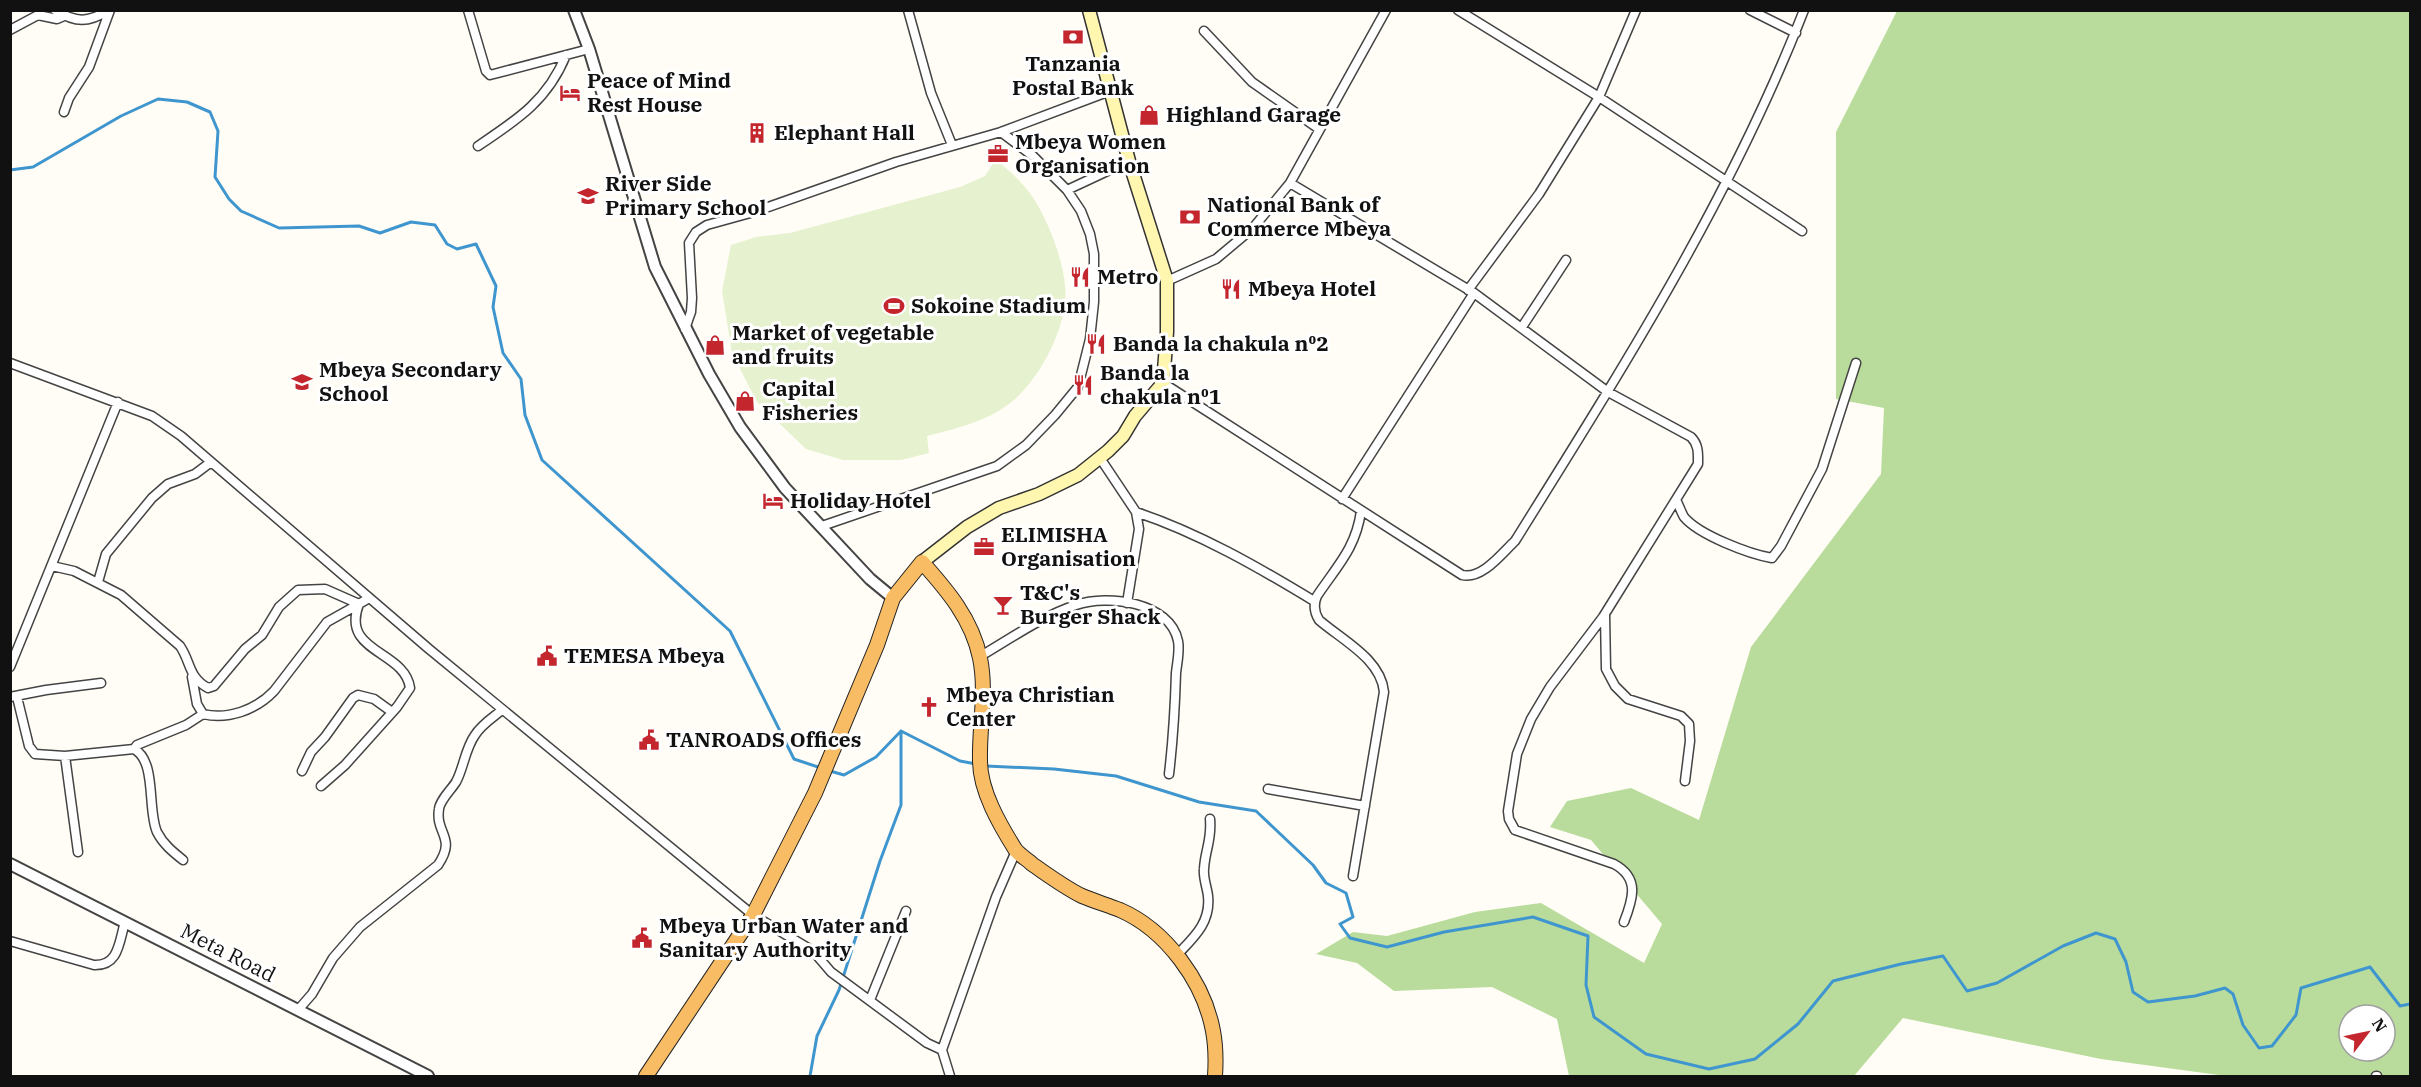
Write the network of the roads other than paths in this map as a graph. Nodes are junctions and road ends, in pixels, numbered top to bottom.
1 (55, 10) edge
2 (109, 10) edge
3 (468, 10) edge
4 (574, 10) edge
5 (908, 10) edge
6 (1089, 10) edge
7 (1386, 10) edge
8 (1458, 10) edge
9 (1636, 10) edge
10 (1750, 10) edge
11 (1804, 10) edge
12 (64, 16) junction
13 (10, 30) edge
14 (1204, 31) dead end
15 (1796, 33) junction
16 (589, 49) junction
17 (566, 55) junction
18 (1110, 91) junction
19 (1599, 97) junction
20 (64, 112) dead end
21 (1319, 129) junction
22 (1001, 132) junction
23 (478, 146) dead end
24 (952, 146) junction
25 (1129, 161) junction
26 (1728, 180) junction
27 (1290, 183) junction
28 (1067, 190) junction
29 (1802, 231) dead end
30 (1566, 260) dead end
31 (1167, 281) junction
32 (1471, 291) junction
33 (1522, 327) junction
34 (686, 329) junction
35 (10, 363) edge
36 (1856, 363) dead end
37 (1163, 383) junction
38 (1608, 392) junction
39 (118, 402) junction
40 (1100, 458) junction
41 (212, 462) junction
42 (1342, 499) junction
43 (1676, 500) junction
44 (1361, 511) junction
45 (1136, 512) junction
46 (822, 526) junction
47 (922, 562) junction
48 (52, 566) junction
49 (98, 582) junction
50 (369, 597) junction
51 (893, 598) junction
52 (1314, 601) junction
53 (1127, 603) junction
54 (359, 604) junction
55 (1605, 614) junction
56 (980, 657) junction
57 (10, 667) edge
58 (192, 676) junction
59 (101, 683) dead end
60 (14, 697) edge
61 (502, 710) junction
62 (392, 712) junction
63 (203, 714) junction
64 (134, 749) junction
65 (64, 756) junction
66 (302, 771) dead end
67 (1169, 774) dead end
68 (1684, 781) dead end
69 (321, 786) dead end
70 (1268, 789) dead end
71 (1365, 806) junction
72 (1210, 819) dead end
73 (78, 852) dead end
74 (1016, 852) junction
75 (183, 860) dead end
76 (10, 864) edge
77 (1353, 876) dead end
78 (906, 911) dead end
79 (753, 915) junction
80 (125, 922) junction
81 (1624, 922) dead end
82 (10, 941) edge
83 (1177, 956) junction
84 (870, 1000) junction
85 (298, 1010) junction
86 (942, 1050) junction
87 (428, 1077) edge
88 (646, 1077) edge
89 (950, 1077) edge
90 (1215, 1077) edge

1 - 12 street
2 - 12 street
2 - 20 street
3 - 17 street
4 - 16 street
5 - 24 street
6 - 18 main road
7 - 21 street
8 - 19 street
9 - 19 street
10 - 15 street
11 - 15 street
12 - 13 street
14 - 21 street
15 - 26 street
16 - 17 street
16 - 34 street
17 - 23 street
18 - 22 street
18 - 25 main road
19 - 26 street
19 - 32 street
21 - 27 street
22 - 24 street
22 - 28 street
24 - 34 street
25 - 28 street
25 - 31 main road
26 - 29 street
26 - 38 street
27 - 31 street
27 - 32 street
28 - 46 street
30 - 33 street
31 - 37 main road
32 - 33 street
32 - 42 street
33 - 38 street
34 - 46 street
35 - 39 street
36 - 43 street
37 - 40 main road
37 - 42 street
38 - 43 street
38 - 44 street
39 - 41 street
39 - 48 street
40 - 45 street
40 - 47 main road
41 - 49 street
41 - 50 street
42 - 44 street
43 - 55 street
44 - 52 street
45 - 52 street
45 - 53 street
46 - 51 street
47 - 51 highway
47 - 56 highway
48 - 49 street
48 - 57 street
49 - 58 street
50 - 54 street
50 - 61 street
51 - 79 highway
52 - 71 street
53 - 56 street
53 - 67 street
54 - 58 street
54 - 62 street
54 - 63 street
55 - 68 street
55 - 81 street
56 - 74 highway
58 - 63 street
59 - 60 street
60 - 65 street
61 - 79 street
61 - 85 street
62 - 66 street
62 - 69 street
63 - 64 street
64 - 65 street
64 - 75 street
65 - 73 street
70 - 71 street
71 - 77 street
72 - 83 street
74 - 83 highway
74 - 86 street
76 - 80 street, Meta Road
78 - 84 street
79 - 84 street
79 - 88 highway
80 - 82 street
80 - 85 street, Meta Road
83 - 90 highway
84 - 86 street
85 - 87 street, Meta Road
86 - 89 street

